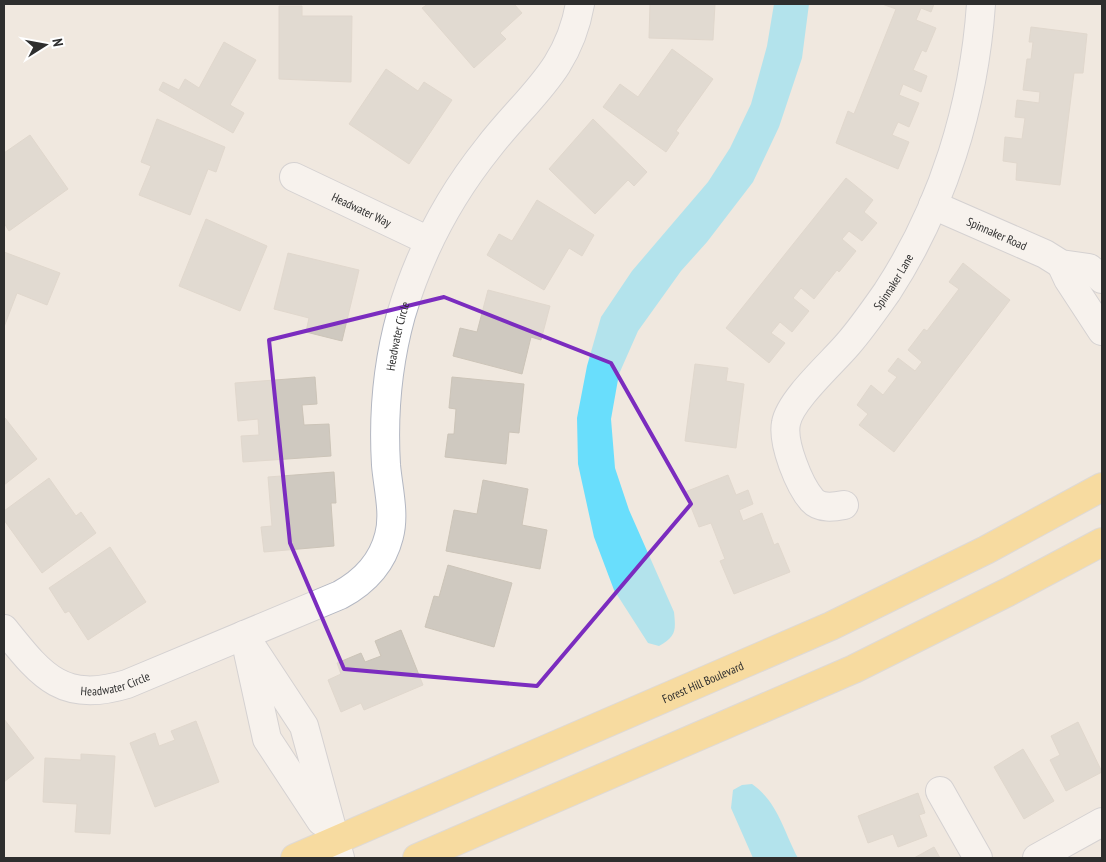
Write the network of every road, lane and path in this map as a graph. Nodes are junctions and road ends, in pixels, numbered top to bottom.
1 (580, 4) edge
2 (981, 4) edge
3 (294, 177) dead end
4 (933, 205) junction
5 (429, 241) junction
6 (1061, 264) junction
7 (1102, 279) edge
8 (1102, 331) edge
9 (1102, 488) edge
10 (844, 505) dead end
11 (1102, 542) edge
12 (4, 629) edge
13 (244, 635) junction
14 (940, 790) dead end
15 (1102, 822) edge
16 (337, 850) edge
17 (295, 858) edge
18 (417, 858) edge
19 (978, 858) edge
20 (1037, 858) edge

1 - 5 street, Headwater Circle
2 - 4 street, Spinnaker Lane
3 - 5 street, Headwater Way
4 - 6 street, Spinnaker Road
4 - 10 street, Spinnaker Lane
5 - 13 street, Headwater Circle
6 - 7 street, Spinnaker Road
6 - 8 street
9 - 16 main road, Forest Hill Boulevard
11 - 18 main road
12 - 13 street, Headwater Circle
13 - 16 street
13 - 16 street
14 - 19 street
15 - 20 street
16 - 17 main road, Forest Hill Boulevard

